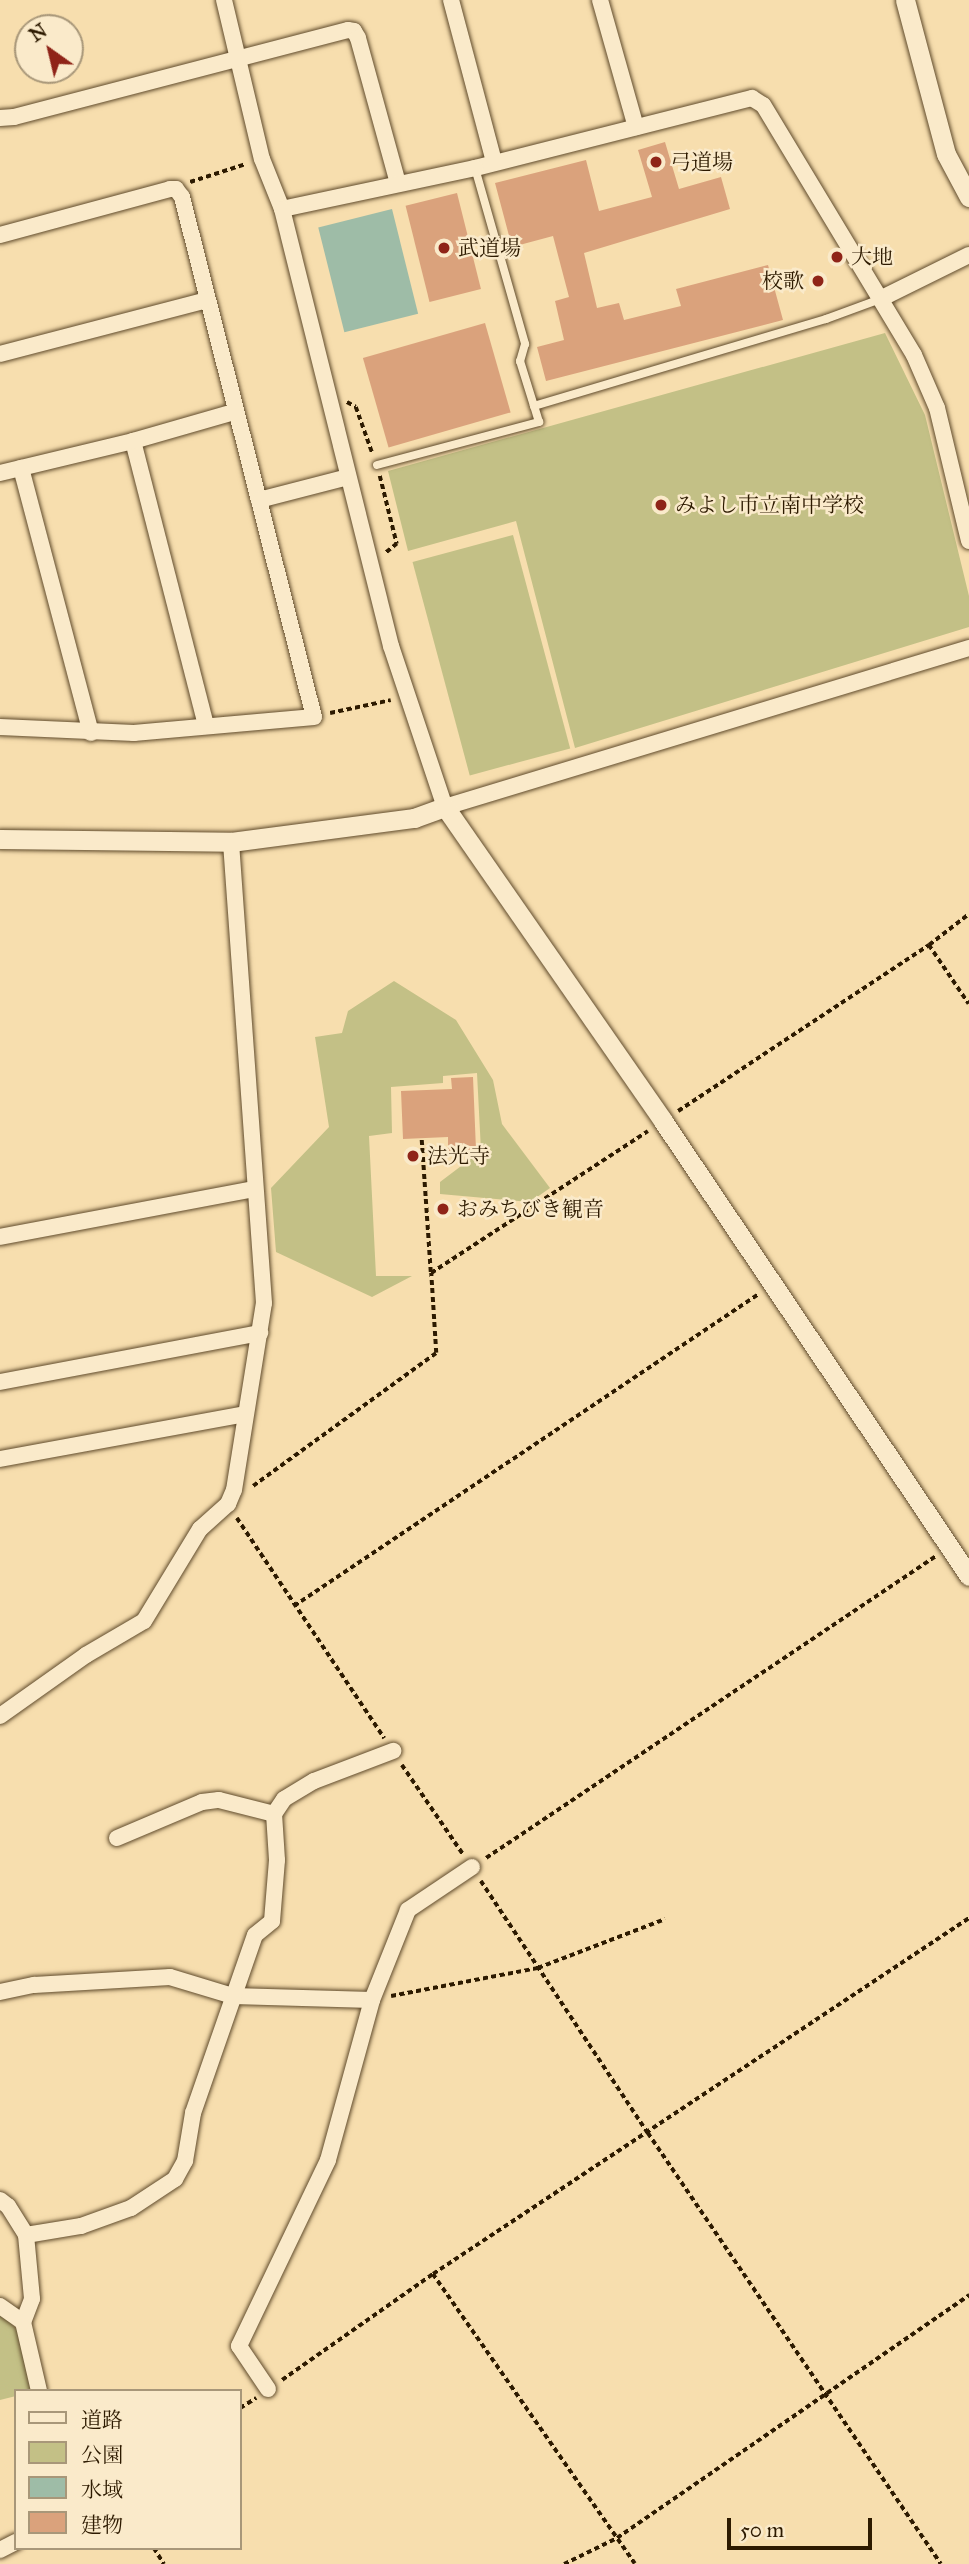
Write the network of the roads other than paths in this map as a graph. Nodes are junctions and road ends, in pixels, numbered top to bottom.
1 (224, 0) edge
2 (451, 0) edge
3 (600, 0) edge
4 (905, 0) edge
5 (238, 59) junction
6 (0, 118) edge
7 (636, 127) junction
8 (494, 162) junction
9 (475, 168) junction
10 (398, 183) junction
11 (969, 197) edge
12 (282, 209) junction
13 (0, 235) edge
14 (969, 255) edge
15 (882, 298) junction
16 (207, 300) junction
17 (0, 354) edge
18 (534, 406) junction
19 (234, 412) junction
20 (132, 441) junction
21 (377, 465) road end
22 (21, 468) junction
23 (0, 473) edge
24 (348, 477) junction
25 (259, 500) junction
26 (969, 541) edge
27 (969, 648) edge
28 (206, 726) junction
29 (0, 727) edge
30 (91, 733) junction
31 (445, 807) junction
32 (0, 839) edge
33 (231, 842) junction
34 (254, 1189) junction
35 (0, 1237) edge
36 (260, 1334) junction
37 (0, 1382) edge
38 (245, 1414) junction
39 (0, 1459) edge
40 (969, 1576) edge
41 (0, 1716) edge
42 (393, 1751) road end
43 (274, 1814) junction
44 (117, 1838) dead end
45 (472, 1867) road end
46 (0, 1992) edge
47 (233, 1996) junction
48 (372, 2000) junction
49 (0, 2200) edge
50 (26, 2235) junction
51 (0, 2306) edge
52 (23, 2322) junction
53 (39, 2389) edge
54 (268, 2389) road end

1 - 5 street
2 - 8 street
3 - 7 street
4 - 11 street
5 - 6 street
5 - 10 street
5 - 12 street
7 - 8 street
7 - 15 street
8 - 9 street
9 - 10 street
9 - 18 lane
10 - 12 street
12 - 24 street
13 - 16 street
14 - 15 street
15 - 18 lane
15 - 26 street
16 - 17 street
16 - 19 street
18 - 21 lane
19 - 20 street
19 - 25 street
20 - 22 street
20 - 28 street
22 - 23 street
22 - 30 street
24 - 25 street
24 - 31 street
25 - 28 street
27 - 31 street
28 - 30 street
29 - 30 street
31 - 33 street
31 - 40 street
32 - 33 street
33 - 34 street
34 - 35 street
34 - 36 street
36 - 37 street
36 - 38 street
38 - 39 street
38 - 41 street
42 - 43 street
43 - 44 street
43 - 47 street
45 - 48 street
46 - 47 street
47 - 48 street
47 - 50 street
48 - 54 street
49 - 50 street
50 - 52 street
51 - 52 street
52 - 53 street

